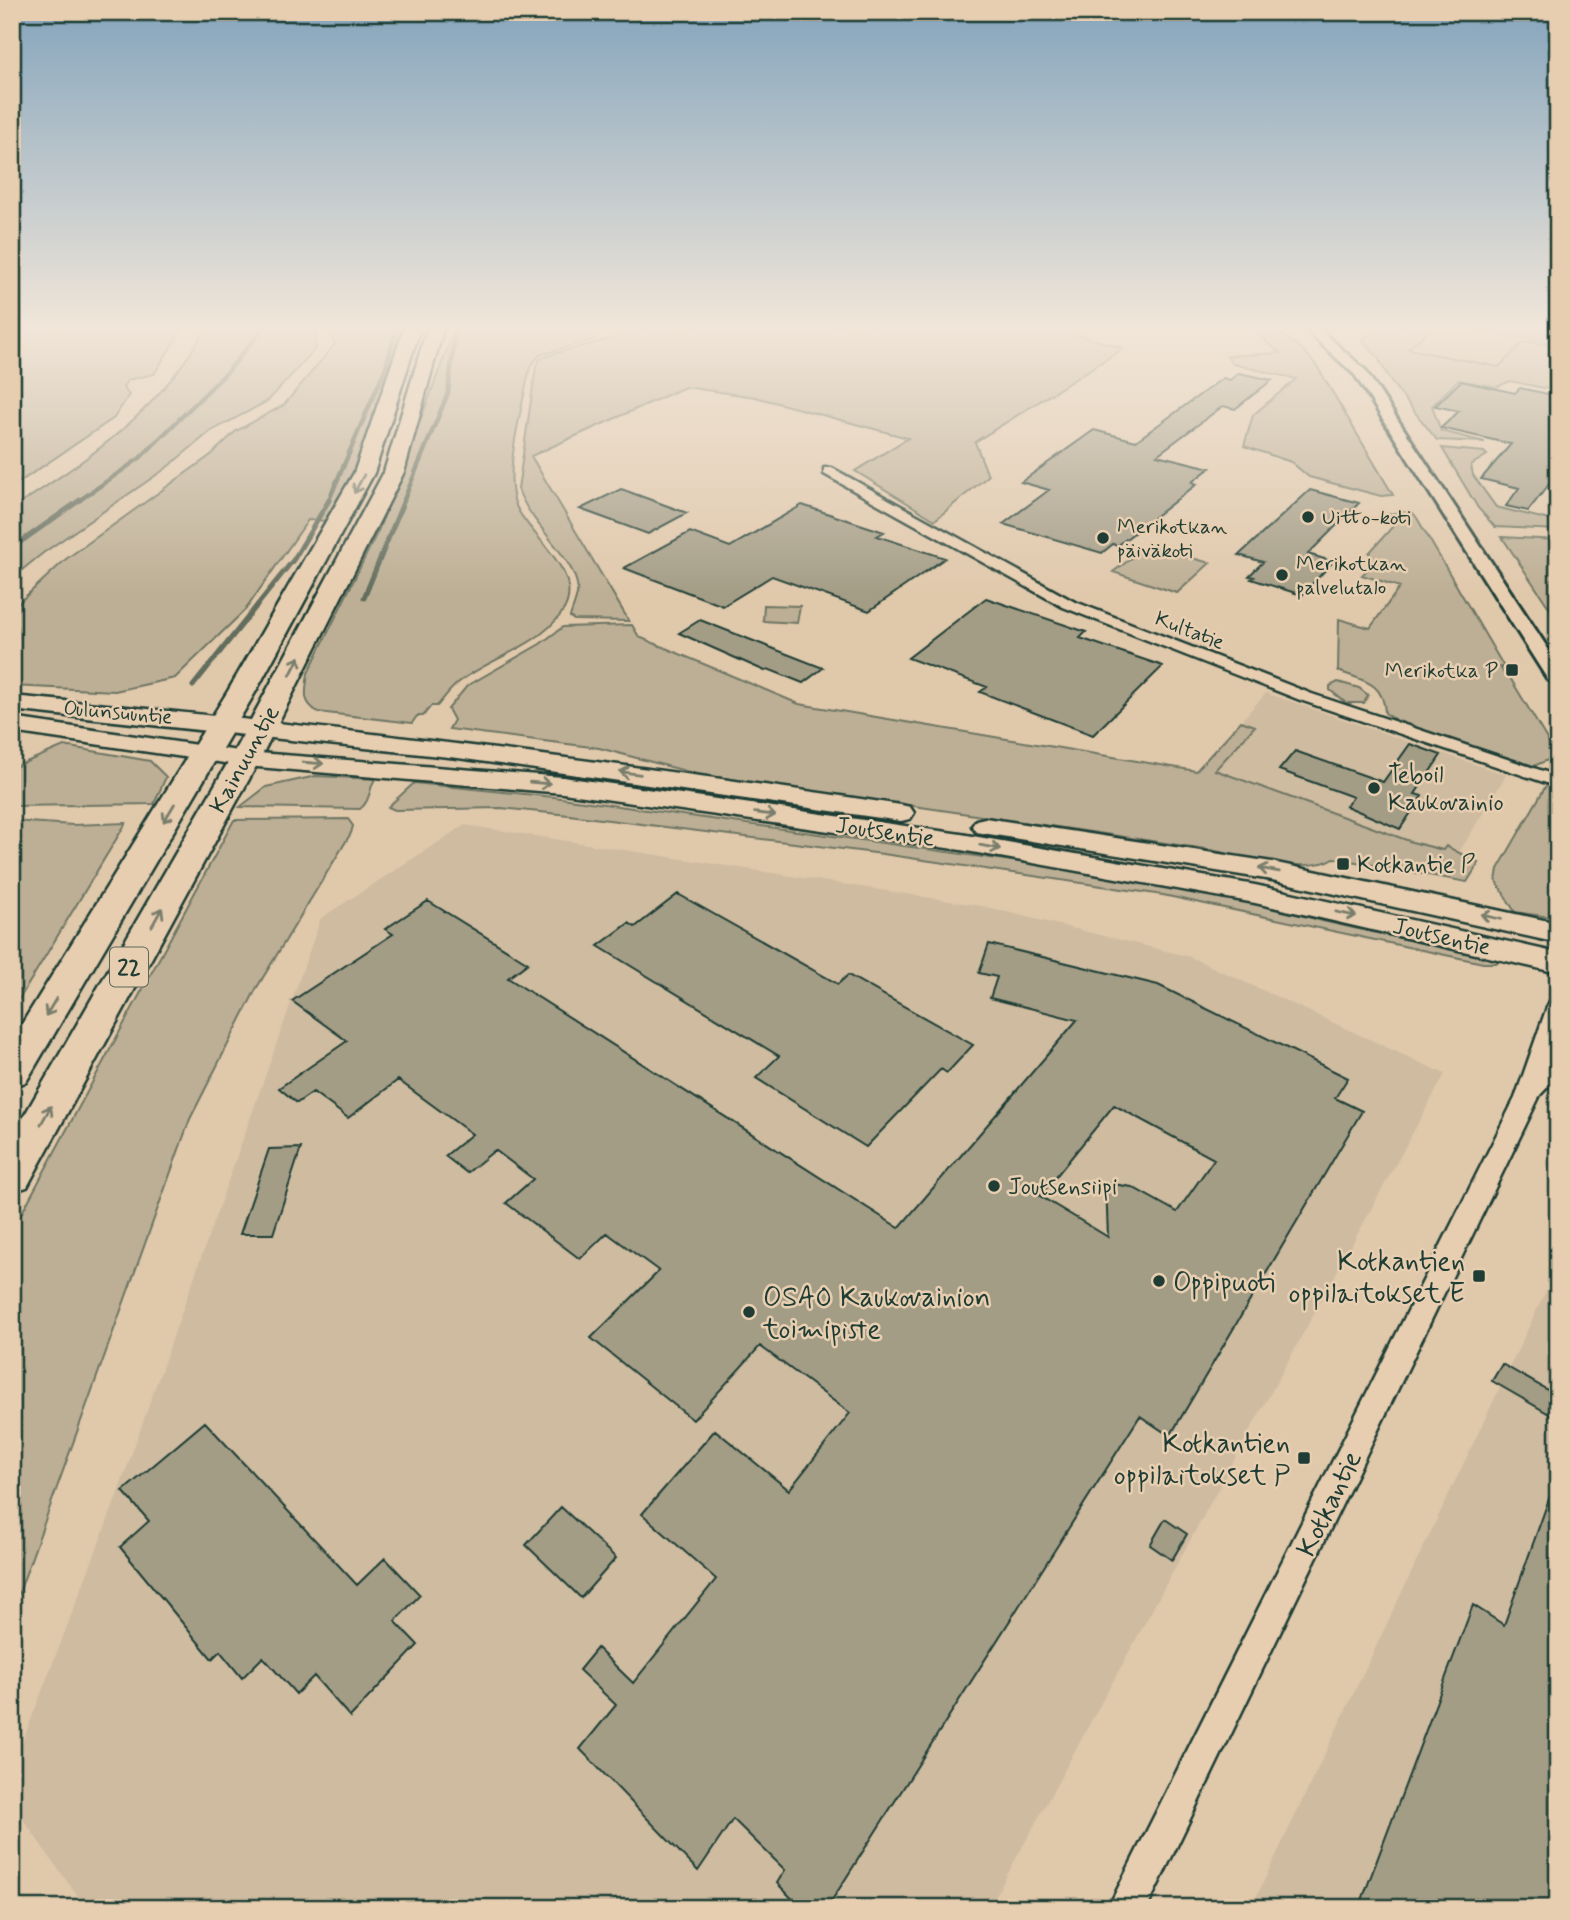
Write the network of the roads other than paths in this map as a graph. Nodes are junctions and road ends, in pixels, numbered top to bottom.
1 (383, 416) edge
2 (410, 416) edge
3 (1387, 416) edge
4 (828, 471) dead end
5 (1558, 680) edge
6 (12, 703) edge
7 (223, 722) junction
8 (12, 725) edge
9 (263, 726) junction
10 (204, 754) junction
11 (245, 760) junction
12 (1558, 782) edge
13 (1558, 933) edge
14 (1558, 962) edge
15 (1558, 1007) edge
16 (1558, 1060) edge
17 (12, 1072) edge
18 (1527, 1098) junction
19 (12, 1175) edge
20 (1126, 1908) edge

1 -> 7 highway, Kainuuntie / 22
9 -> 2 highway, Kainuuntie / 22
3 - 5 street
4 - 12 street, Kultatie
6 - 7 main road, Oulunsuuntie
7 - 9 main road, Joutsentie
7 - 10 highway, Kainuuntie / 22
8 - 10 main road, Oulunsuuntie
9 - 11 highway, Kainuuntie / 22
13 -> 9 main road, Joutsentie
10 - 11 main road, Joutsentie
10 -> 17 highway, Kainuuntie / 22
11 -> 14 main road, Joutsentie
19 -> 11 highway, Kainuuntie / 22
15 - 18 street, Kotkantie
16 - 18 street, Kotkantie
18 - 20 street, Kotkantie

